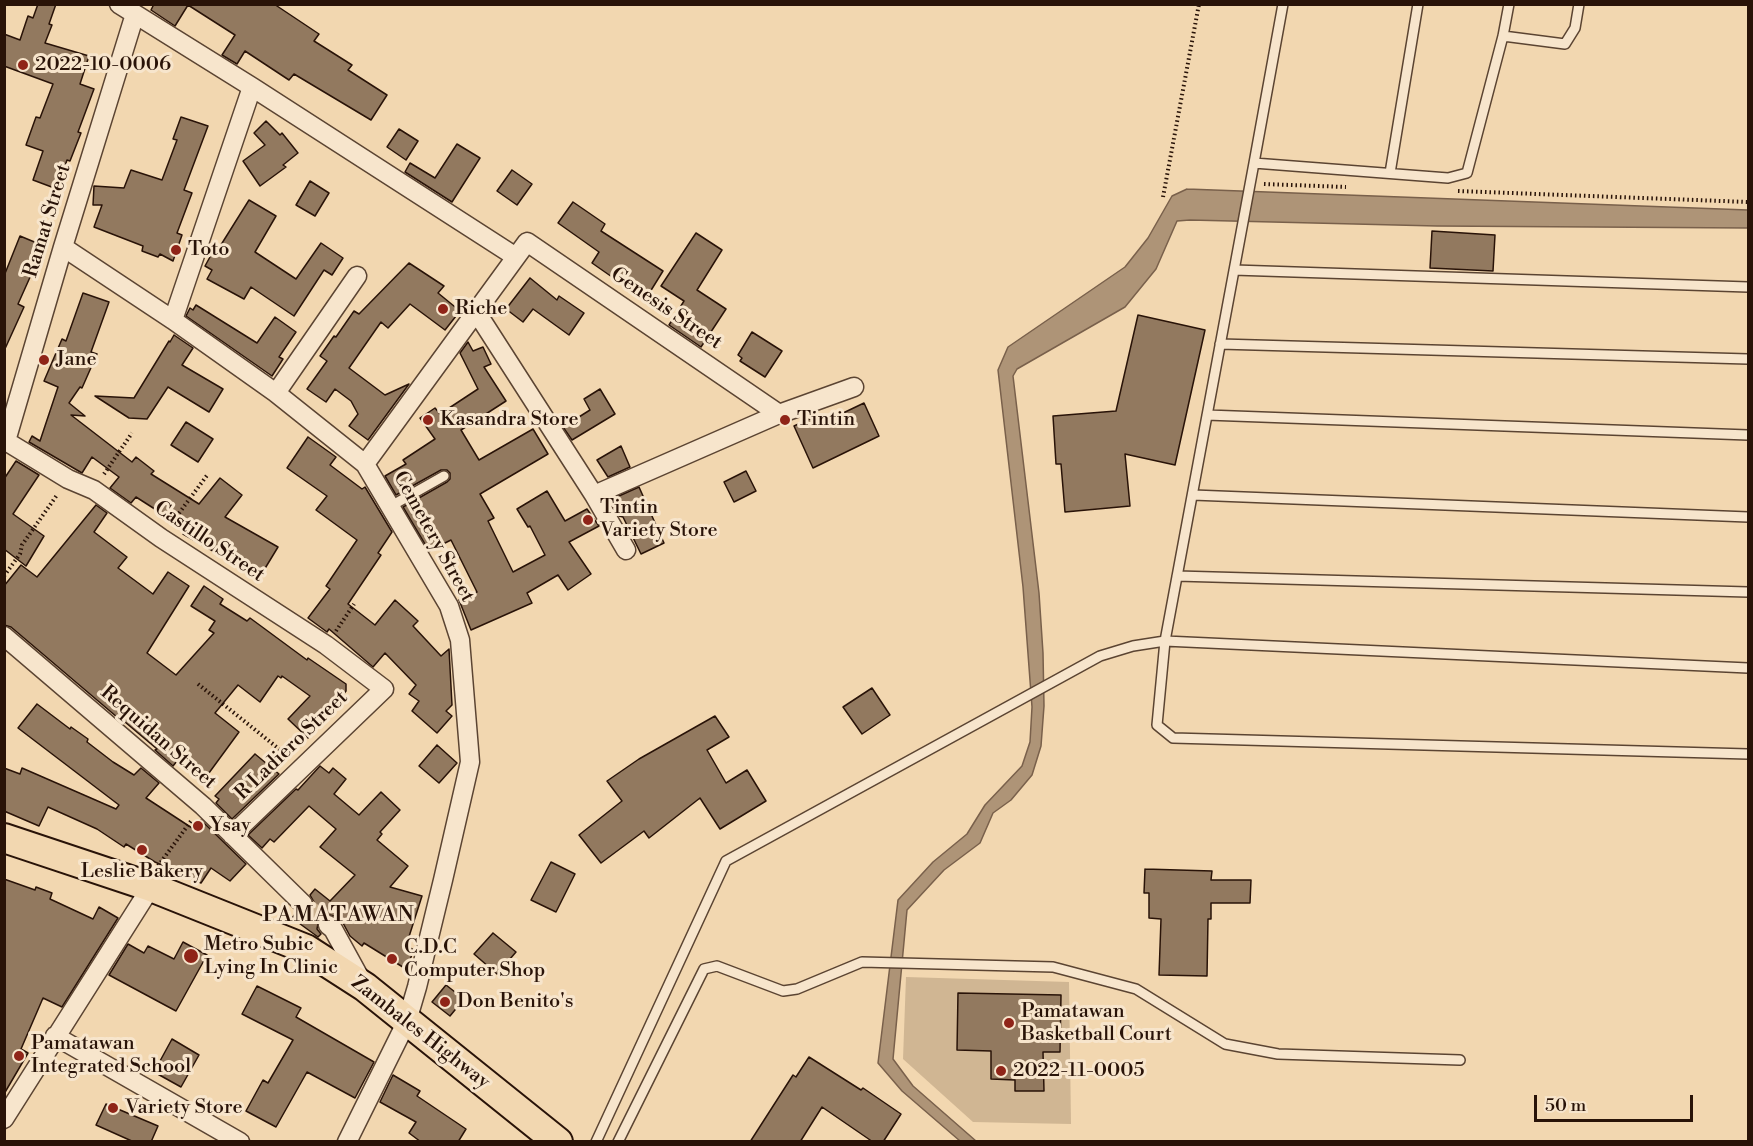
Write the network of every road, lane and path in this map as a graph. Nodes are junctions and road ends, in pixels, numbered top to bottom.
1 (119, 4) edge
2 (1199, 4) edge
3 (1283, 4) edge
4 (1418, 4) edge
5 (1509, 4) edge
6 (1579, 4) edge
7 (135, 14) junction
8 (1503, 36) junction
9 (252, 87) junction
10 (1254, 163) junction
11 (1390, 173) junction
12 (1250, 186) junction
13 (1357, 188) dead end
14 (1452, 191) dead end
15 (1162, 197) dead end
16 (1749, 202) edge
17 (527, 242) joint
18 (63, 247) junction
19 (516, 257) junction
20 (1234, 270) junction
21 (357, 276) dead end
22 (1749, 287) edge
23 (477, 313) junction
24 (173, 320) junction
25 (1220, 344) junction
26 (1749, 359) edge
27 (854, 387) dead end
28 (276, 393) junction
29 (779, 414) junction
30 (1207, 415) junction
31 (132, 433) dead end
32 (1749, 435) edge
33 (5, 441) edge
34 (365, 464) junction
35 (208, 474) dead end
36 (444, 476) dead end
37 (68, 479) junction
38 (94, 490) junction
39 (594, 495) junction
40 (1192, 495) junction
41 (391, 506) junction
42 (1749, 517) edge
43 (161, 538) junction
44 (626, 550) dead end
45 (4, 576) edge
46 (1177, 576) junction
47 (1749, 592) edge
48 (354, 604) dead end
49 (4, 636) edge
50 (1165, 641) junction
51 (326, 645) junction
52 (1749, 668) edge
53 (198, 684) dead end
54 (384, 689) joint
55 (1749, 754) edge
56 (301, 767) junction
57 (202, 806) junction
58 (232, 835) junction
59 (4, 837) edge
60 (147, 886) junction
61 (303, 904) tunnel mouth
62 (328, 925) tunnel mouth
63 (365, 987) junction
64 (407, 1021) junction
65 (56, 1036) junction
66 (1460, 1060) dead end
67 (4, 1119) edge
68 (240, 1142) edge
69 (347, 1142) edge
70 (558, 1142) edge
71 (596, 1142) edge
72 (618, 1142) edge

1 - 7 street
2 - 15 path
3 - 10 lane
4 - 11 lane
5 - 8 lane
6 - 8 lane
7 - 9 street
7 - 18 street, Ramat Street
8 - 11 lane
9 - 19 street
9 - 24 street
10 - 11 lane
10 - 12 lane
12 - 13 path
12 - 20 lane
14 - 16 path
17 - 19 street, Cemetery Street
17 - 29 street, Genesis Street
18 - 24 street, Cemetery Street
18 - 33 street, Ramat Street
19 - 23 street, Cemetery Street
20 - 22 lane
20 - 25 lane
21 - 28 street
23 - 34 street, Cemetery Street
23 - 39 street
24 - 28 street, Cemetery Street
25 - 26 lane
25 - 30 lane
27 - 29 street
28 - 34 street, Cemetery Street
29 - 39 street
30 - 32 lane
30 - 40 lane
31 - 38 path
33 - 37 street, Castillo Street
34 - 41 street, Cemetery Street
35 - 43 path
36 - 41 lane
37 - 38 street, Castillo Street
37 - 45 path
38 - 43 street, Castillo Street
39 - 44 street
40 - 42 lane
40 - 46 lane
41 - 64 street, Cemetery Street
43 - 51 street, Castillo Street
46 - 47 lane
46 - 50 lane
48 - 51 path
49 - 57 street, Requidan Street
50 - 52 lane
50 - 55 lane
50 - 71 lane
51 - 54 street, Castillo Street
53 - 56 path
54 - 56 street, R Ladiero Street
56 - 58 street, R Ladiero Street
57 - 58 street, Requidan Street
57 - 60 path
58 - 61 street, Requidan Street
59 - 60 main road, Zambales Highway
60 - 63 main road, Zambales Highway
60 - 65 street
62 - 63 street
63 - 64 main road, Zambales Highway
64 - 69 street, Cemetery Street
64 - 70 main road, Zambales Highway
65 - 67 street
65 - 68 street
66 - 72 lane

